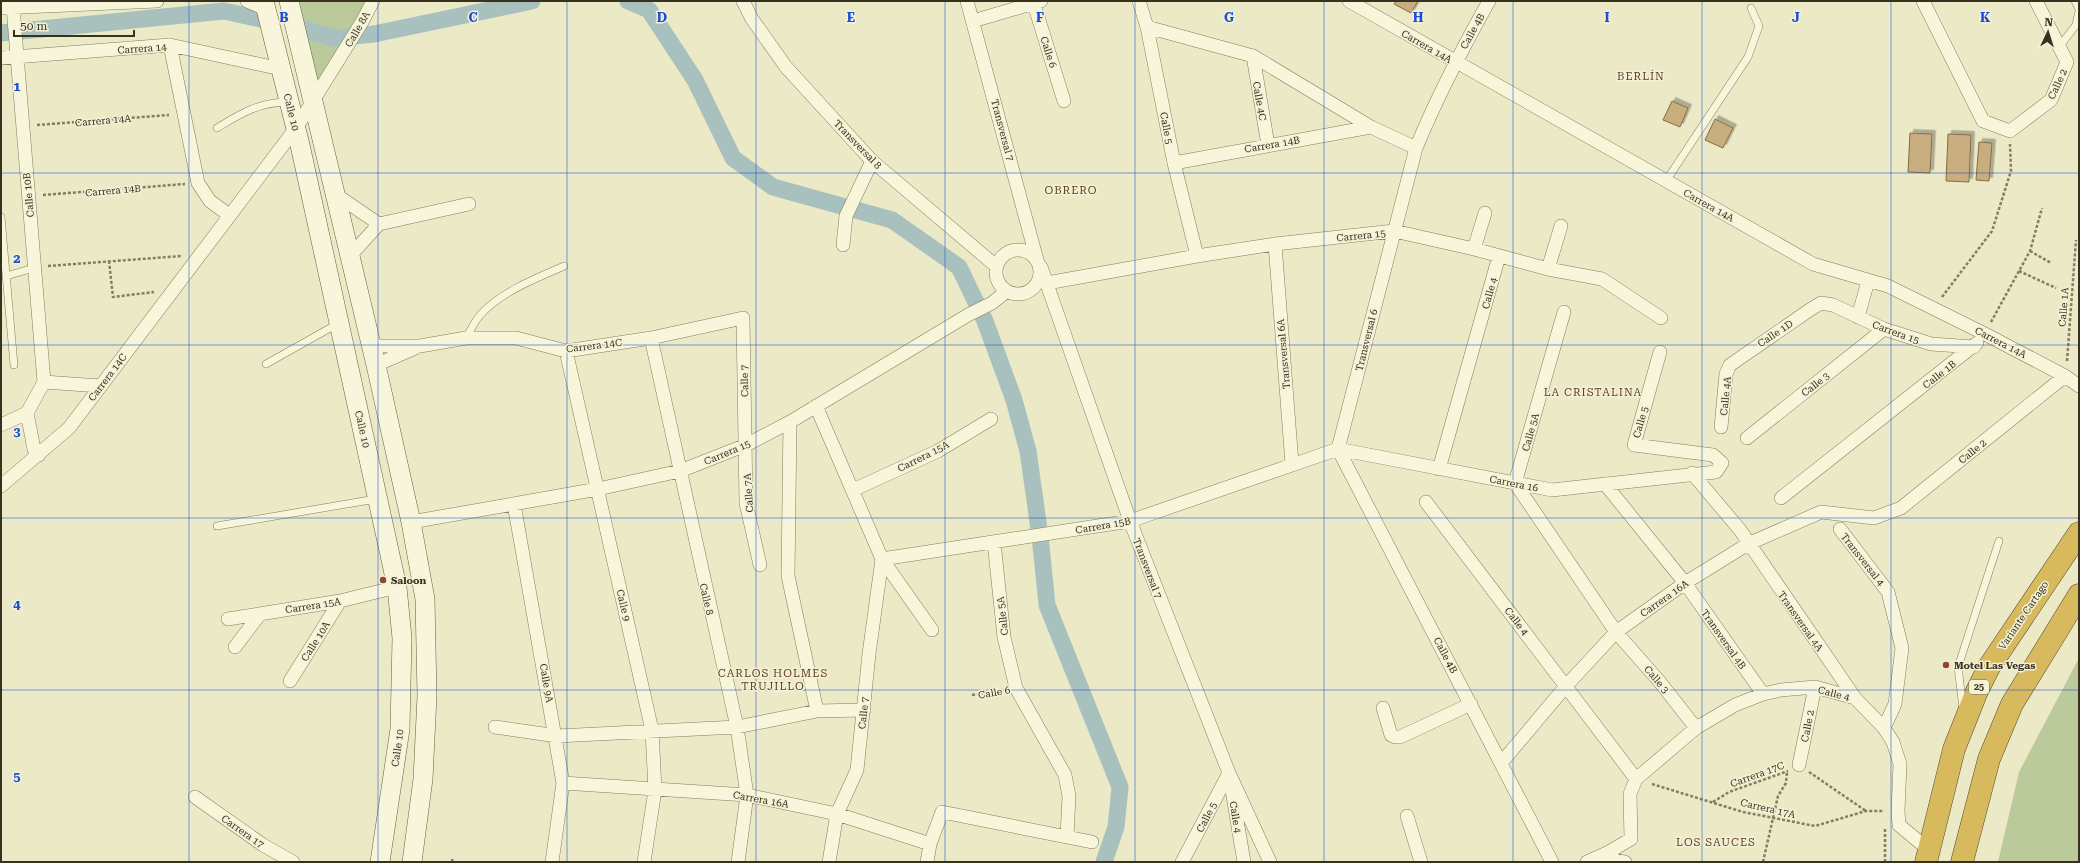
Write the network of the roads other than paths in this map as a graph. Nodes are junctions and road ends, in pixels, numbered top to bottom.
1 (157, 1) edge
2 (247, 1) edge
3 (289, 1) edge
4 (373, 1) edge
5 (743, 1) edge
6 (967, 1) edge
7 (1139, 1) edge
8 (1349, 1) edge
9 (1489, 1) edge
10 (1923, 1) edge
11 (2036, 1) edge
12 (2075, 1) edge
13 (1038, 2) edge
14 (265, 5) edge
15 (7, 8) edge
16 (1751, 8) dead end
17 (2079, 10) edge
18 (973, 21) junction
19 (1147, 27) junction
20 (170, 45) junction
21 (2059, 47) junction
22 (16, 51) junction
23 (1253, 56) junction
24 (1, 58) edge
25 (1455, 62) junction
26 (281, 69) junction
27 (1064, 100) dead end
28 (313, 101) junction
29 (290, 102) junction
30 (1371, 127) junction
31 (218, 128) dead end
32 (296, 128) junction
33 (1268, 145) junction
34 (1416, 148) junction
35 (872, 161) junction
36 (1174, 163) junction
37 (1666, 181) junction
38 (335, 194) junction
39 (468, 204) dead end
40 (1485, 213) dead end
41 (229, 215) junction
42 (1, 217) edge
43 (379, 224) junction
44 (1561, 226) dead end
45 (1394, 231) junction
46 (1274, 244) junction
47 (844, 245) dead end
48 (1474, 249) junction
49 (350, 256) junction
50 (1197, 256) junction
51 (1500, 256) junction
52 (1039, 263) junction
53 (564, 266) dead end
54 (996, 266) junction
55 (34, 268) junction
56 (1548, 269) junction
57 (6, 276) junction
58 (1868, 280) junction
59 (1047, 283) junction
60 (1007, 291) junction
61 (1821, 304) joint
62 (1564, 312) dead end
63 (1858, 317) junction
64 (743, 318) joint
65 (1661, 318) dead end
66 (340, 322) junction
67 (1884, 329) junction
68 (1985, 334) junction
69 (466, 338) junction
70 (651, 338) junction
71 (372, 346) junction
72 (420, 346) junction
73 (1974, 346) junction
74 (566, 351) junction
75 (1660, 352) dead end
76 (266, 364) dead end
77 (14, 365) dead end
78 (376, 365) junction
79 (1730, 365) joint
80 (2065, 376) junction
81 (44, 382) junction
82 (100, 386) junction
83 (2079, 386) edge
84 (816, 406) junction
85 (27, 413) junction
86 (991, 419) dead end
87 (790, 422) junction
88 (1, 425) edge
89 (1721, 427) dead end
90 (1746, 438) dead end
91 (746, 444) junction
92 (1634, 445) joint
93 (1338, 449) junction
94 (38, 455) junction
95 (1292, 464) junction
96 (1439, 469) junction
97 (680, 471) junction
98 (1692, 473) junction
99 (1516, 483) junction
100 (1605, 484) junction
101 (1, 486) edge
102 (598, 489) junction
103 (854, 490) junction
104 (1781, 498) dead end
105 (378, 499) junction
106 (1426, 502) dead end
107 (514, 504) junction
108 (1874, 518) joint
109 (1130, 521) junction
110 (411, 522) junction
111 (217, 526) dead end
112 (1840, 529) dead end
113 (2079, 533) edge
114 (1999, 541) dead end
115 (994, 542) junction
116 (1748, 544) junction
117 (882, 559) junction
118 (760, 565) dead end
119 (1685, 583) junction
120 (397, 587) junction
121 (2079, 594) edge
122 (340, 601) junction
123 (260, 614) junction
124 (228, 619) dead end
125 (932, 630) dead end
126 (1616, 632) junction
127 (235, 647) dead end
128 (290, 681) dead end
129 (1566, 686) junction
130 (1815, 687) junction
131 (1763, 694) junction
132 (1855, 698) junction
133 (1471, 704) junction
134 (1383, 708) dead end
135 (864, 710) junction
136 (817, 711) junction
137 (1965, 720) junction
138 (495, 727) dead end
139 (737, 727) junction
140 (1696, 728) junction
141 (1884, 728) junction
142 (652, 730) junction
143 (556, 736) junction
144 (1502, 762) junction
145 (1799, 765) road end
146 (1229, 772) junction
147 (1636, 779) junction
148 (563, 783) junction
149 (655, 790) junction
150 (746, 795) junction
151 (195, 797) dead end
152 (837, 814) junction
153 (1407, 816) dead end
154 (1067, 837) junction
155 (1092, 842) dead end
156 (930, 844) junction
157 (1607, 853) junction
158 (1927, 856) edge
159 (293, 862) edge
160 (380, 862) edge
161 (412, 862) edge
162 (552, 862) edge
163 (644, 862) edge
164 (738, 862) edge
165 (829, 862) edge
166 (927, 862) edge
167 (1182, 862) edge
168 (1244, 862) edge
169 (1270, 862) edge
170 (1421, 862) edge
171 (1552, 862) edge
172 (1587, 862) edge
173 (1625, 862) edge
174 (1962, 862) edge

1 - 15 street
2 - 14 street
3 - 28 main road
4 - 28 street, Calle 8A
5 - 35 street, Transversal 8
6 - 18 street, Transversal 7
7 - 19 street, Calle 5
8 - 25 street, Carrera 14A
9 - 25 street, Calle 4B
10 - 21 street, Calle 2
11 - 21 street, Calle 2
12 - 17 lane
13 - 18 street
13 - 27 street, Calle 6
14 - 26 main road, Calle 10
15 - 22 street, Calle 10B
16 - 37 lane
17 - 21 lane
18 - 52 street, Transversal 7
19 - 23 street
19 - 36 street, Calle 5
20 - 22 street, Carrera 14
20 - 26 street, Carrera 14
20 - 41 street
22 - 24 street, Carrera 14
22 - 55 street, Calle 10B
23 - 30 street
23 - 33 street, Calle 4C
25 - 34 street, Calle 4B
25 - 37 street, Carrera 14A
26 - 29 main road, Calle 10
28 - 32 street, Carrera 14C
28 - 38 main road
29 - 31 lane
29 - 32 main road, Calle 10
30 - 33 street, Carrera 14B
30 - 34 street
32 - 41 street, Carrera 14C
32 - 66 main road, Calle 10
33 - 36 street, Carrera 14B
34 - 45 street, Transversal 6
35 - 47 street
35 - 54 street, Transversal 8
36 - 50 street, Calle 5
37 - 58 street, Carrera 14A
38 - 43 street
38 - 49 main road
39 - 43 street
40 - 48 street
41 - 82 street, Carrera 14C
42 - 57 lane
43 - 49 street
44 - 56 street
45 - 46 street, Carrera 15
45 - 48 street, Carrera 15
45 - 93 street, Transversal 6
46 - 50 street, Carrera 15
46 - 95 street, Transversal 6A
48 - 51 street, Carrera 15
49 - 71 main road
50 - 59 street, Carrera 15
51 - 56 street, Carrera 15
51 - 96 street, Calle 4
52 - 54 street
52 - 59 street, Transversal 7
52 - 60 street
53 - 69 lane
54 - 60 street
55 - 57 lane
55 - 81 street, Calle 10B
56 - 65 street, Carrera 15
57 - 77 lane
58 - 63 street
58 - 68 street, Carrera 14A
59 - 109 street, Transversal 7
60 - 84 street, Carrera 15
61 - 63 street, Carrera 15
61 - 79 street, Calle 1D
62 - 99 street, Calle 5A
63 - 67 street, Carrera 15
64 - 70 street, Carrera 14C
64 - 91 street, Calle 7
66 - 76 lane
66 - 105 main road, Calle 10
67 - 73 street, Carrera 15
67 - 90 street, Calle 3
68 - 73 street, Calle 1B
68 - 80 street, Carrera 14A
69 - 72 street, Carrera 14C
69 - 74 street, Carrera 14C
70 - 74 street, Carrera 14C
70 - 97 street, Calle 8
71 - 72 street, Carrera 14C
71 - 78 main road
72 - 78 street, Carrera 14C
73 - 104 street, Calle 1B
74 - 102 street, Calle 9
75 - 92 street, Calle 5
78 - 110 main road
79 - 89 street, Calle 4A
80 - 83 street, Carrera 14A
80 - 108 street, Calle 2
81 - 82 street
81 - 85 street
82 - 94 street, Carrera 14C
84 - 87 street, Carrera 15
84 - 103 street
85 - 88 street
85 - 94 street
86 - 103 street, Carrera 15A
87 - 91 street, Carrera 15
87 - 136 street
91 - 97 street, Carrera 15
91 - 118 street, Calle 7A
92 - 98 street, Carrera 16
93 - 95 street, Carrera 15B
93 - 96 street, Carrera 16
93 - 133 street, Calle 4B
94 - 101 street, Carrera 14C
95 - 109 street, Carrera 15B
96 - 99 street, Carrera 16
97 - 102 street, Carrera 15
97 - 139 street, Calle 8
98 - 100 street, Carrera 16
98 - 116 street
99 - 100 street, Carrera 16
99 - 126 street
100 - 119 street
102 - 107 street, Carrera 15
102 - 142 street, Calle 9
103 - 117 street
105 - 111 lane
105 - 120 main road, Calle 10
106 - 129 street, Calle 4
107 - 110 street, Carrera 15
107 - 143 street, Calle 9A
108 - 116 street, Carrera 16A
109 - 115 street, Carrera 15B
109 - 146 street, Transversal 7
110 - 161 main road
112 - 141 street, Transversal 4
113 - 137 highway, Variante Cartago / 25
114 - 137 lane
115 - 117 street, Carrera 15B
115 - 154 street, Calle 5A
116 - 119 street, Carrera 16A
116 - 132 street, Transversal 4A
117 - 125 street
117 - 135 street, Calle 7
119 - 126 street, Carrera 16A
119 - 131 street, Transversal 4B
120 - 122 street, Carrera 15A
120 - 160 main road, Calle 10
121 - 174 highway
122 - 123 street, Carrera 15A
122 - 128 street, Calle 10A
123 - 124 street, Carrera 15A
123 - 127 street
126 - 129 street, Carrera 16A
126 - 140 street, Calle 3
129 - 144 street, Carrera 16A
129 - 147 street, Calle 4
130 - 131 street, Calle 4
130 - 132 street, Calle 4
130 - 145 street, Calle 2
131 - 140 street, Calle 4
132 - 141 street, Calle 4
133 - 134 street
133 - 144 street, Calle 4B
135 - 136 street
135 - 152 street, Calle 7
136 - 139 street
137 - 158 highway, Variante Cartago / 25
138 - 143 street
139 - 142 street
139 - 150 street, Calle 8
140 - 147 street, Calle 4
141 - 158 street, Calle 4
142 - 143 street
142 - 149 street, Calle 9
143 - 148 street, Calle 9A
144 - 171 street, Calle 4B
146 - 167 street, Calle 5
146 - 168 street, Calle 4
146 - 169 street, Transversal 7
147 - 157 street
148 - 149 street, Carrera 16A
148 - 162 street, Calle 9A
149 - 150 street, Carrera 16A
149 - 163 street, Calle 9
150 - 152 street, Carrera 16A
150 - 164 street, Calle 8
151 - 159 street, Carrera 17
152 - 156 street, Carrera 16A
152 - 165 street, Calle 7
153 - 170 street
154 - 155 street
154 - 156 street
156 - 166 street
157 - 172 street
157 - 173 street

